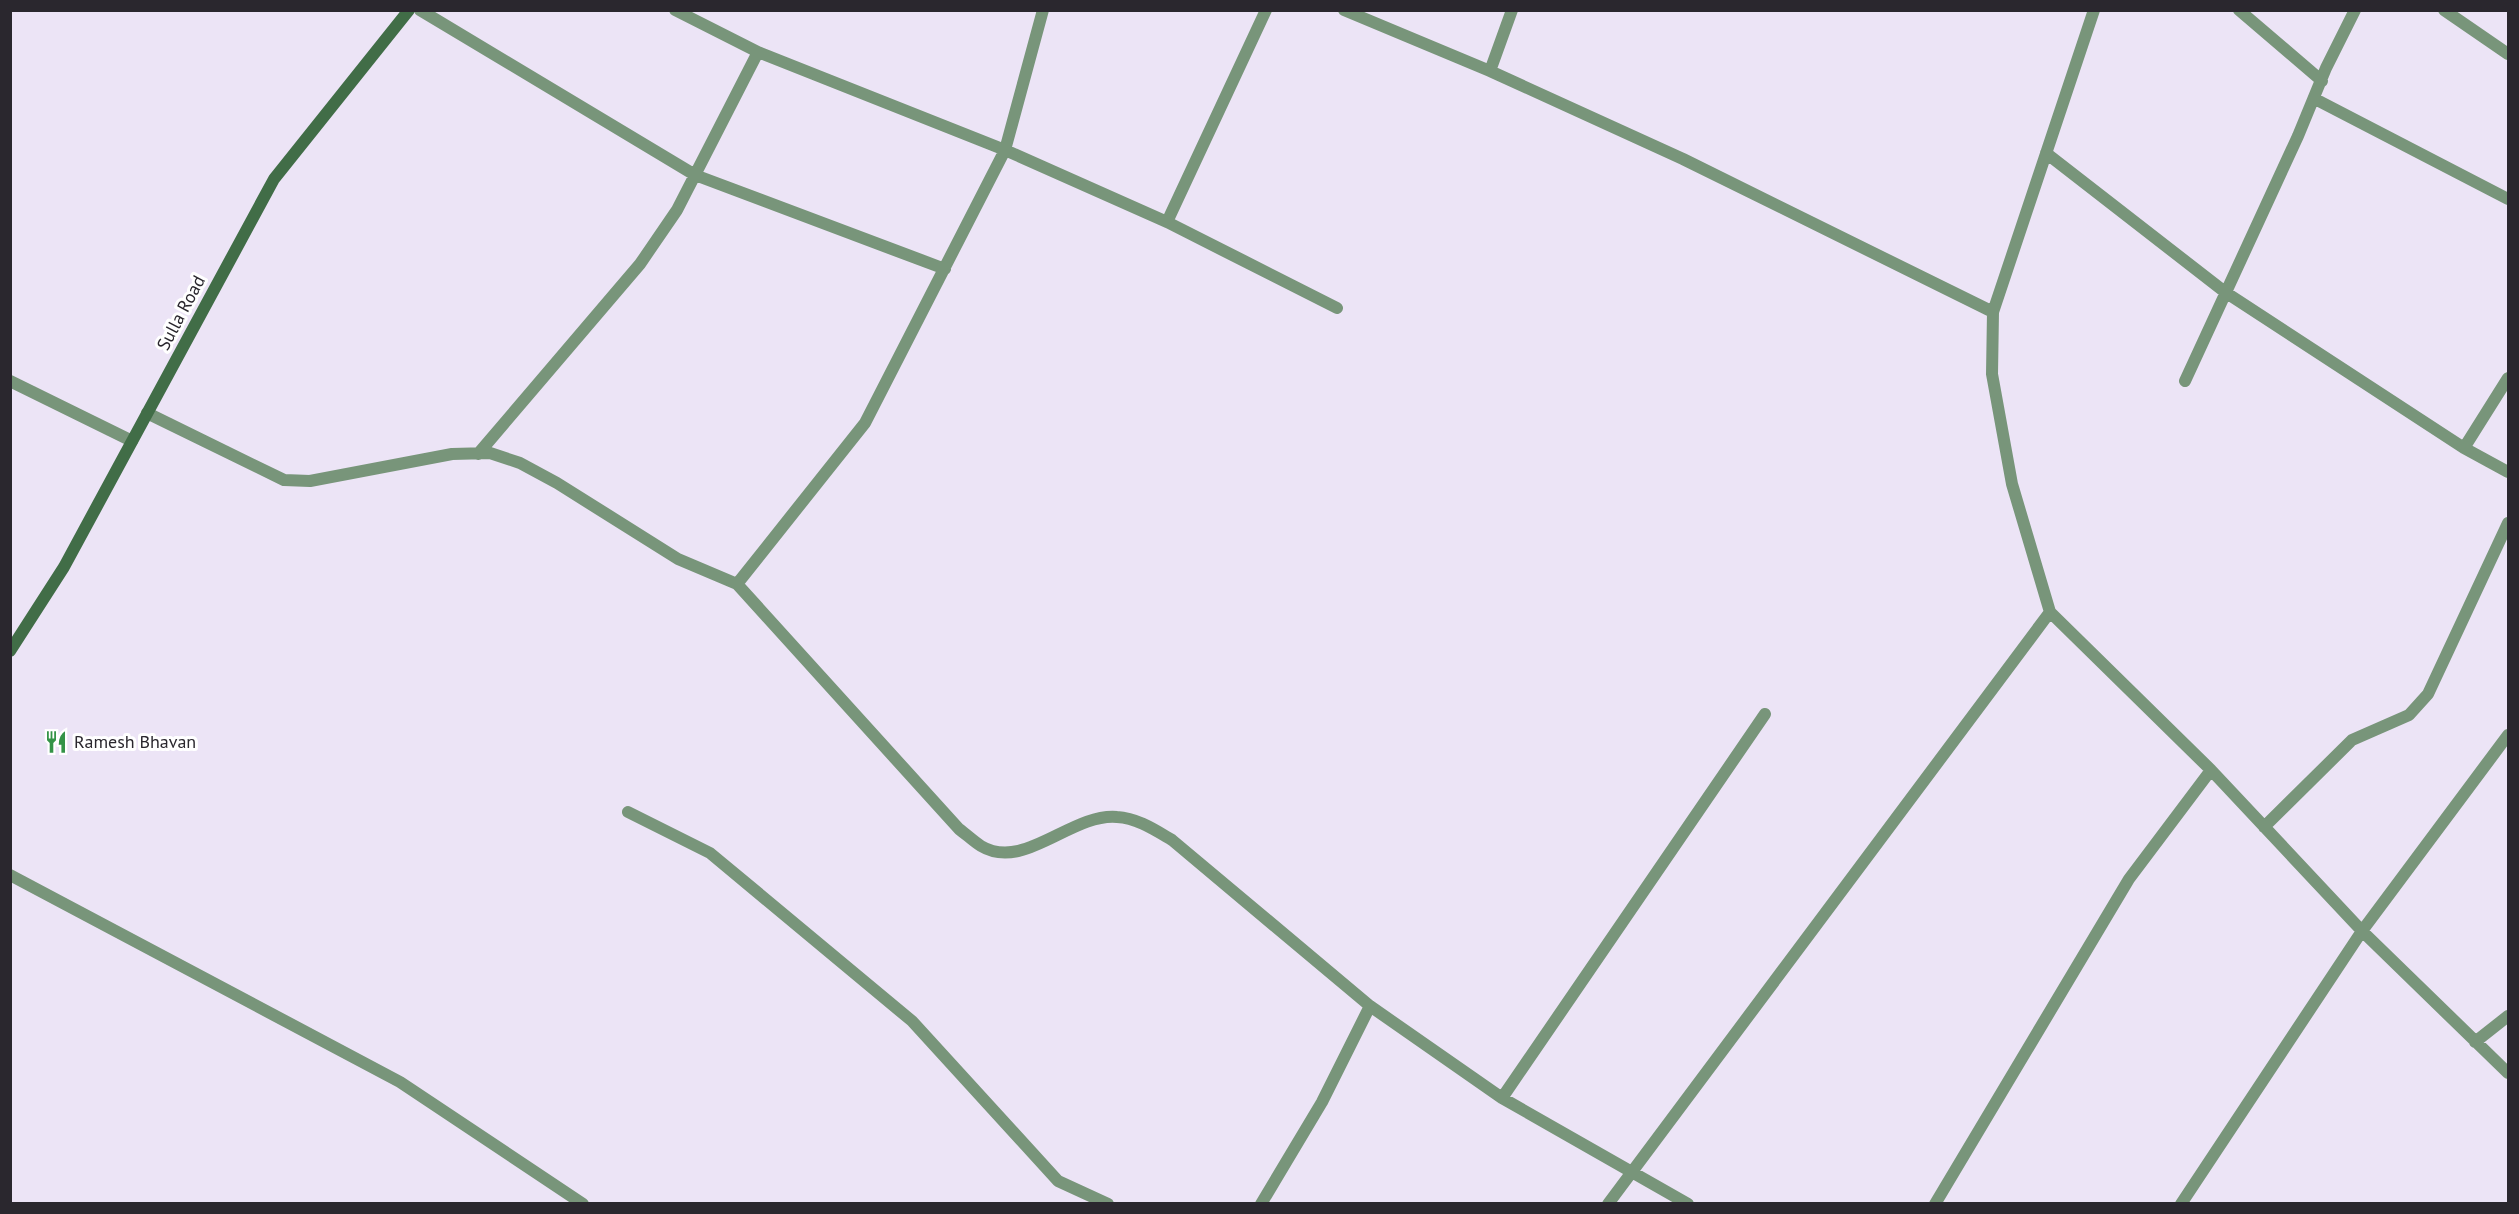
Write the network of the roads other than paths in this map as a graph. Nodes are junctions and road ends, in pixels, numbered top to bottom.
1 (409, 10) edge
2 (420, 10) edge
3 (675, 10) edge
4 (1043, 10) edge
5 (1266, 10) edge
6 (1344, 10) edge
7 (1512, 10) edge
8 (2094, 10) edge
9 (2239, 10) edge
10 (2355, 10) edge
11 (2444, 10) edge
12 (758, 52) junction
13 (2508, 54) edge
14 (1490, 71) junction
15 (2322, 81) junction
16 (2315, 99) junction
17 (1005, 150) junction
18 (2046, 153) junction
19 (695, 175) junction
20 (2508, 199) edge
21 (1167, 222) junction
22 (945, 269) junction
23 (2226, 292) junction
24 (1336, 308) dead end
25 (1993, 312) junction
26 (2508, 378) edge
27 (10, 381) edge
28 (2185, 381) dead end
29 (147, 413) junction
30 (132, 441) junction
31 (2464, 448) junction
32 (477, 454) junction
33 (2508, 472) edge
34 (2508, 523) edge
35 (737, 584) junction
36 (2050, 612) junction
37 (10, 651) edge
38 (1765, 714) dead end
39 (2508, 735) edge
40 (2211, 770) junction
41 (628, 812) dead end
42 (2264, 827) junction
43 (10, 875) edge
44 (2362, 931) junction
45 (1370, 1006) junction
46 (2508, 1016) edge
47 (2475, 1042) junction
48 (2508, 1073) edge
49 (1502, 1098) junction
50 (1631, 1171) junction
51 (583, 1203) edge
52 (1108, 1203) edge
53 (1261, 1203) edge
54 (1608, 1203) edge
55 (1688, 1203) edge
56 (1935, 1203) edge
57 (2181, 1203) edge

1 - 29 main road, Sulla Road
2 - 19 street
3 - 12 street
4 - 17 street
5 - 21 street
6 - 14 street
7 - 14 street
8 - 18 street
9 - 15 street
10 - 15 street
11 - 13 street
12 - 17 street
12 - 19 street
14 - 25 street
15 - 16 street
16 - 20 street
16 - 23 street
17 - 21 street
17 - 22 street
18 - 23 street
18 - 25 street
19 - 22 street
19 - 32 street
21 - 24 street
22 - 35 street
23 - 28 street
23 - 31 street
25 - 36 street
26 - 31 street
27 - 30 street
29 - 30 main road, Sulla Road
29 - 32 street
30 - 37 main road, Sulla Road
31 - 33 street
32 - 35 street
34 - 42 street
35 - 45 street
36 - 40 street
36 - 50 street
38 - 49 street
39 - 44 street
40 - 42 street
40 - 56 street
41 - 52 street
42 - 44 street
43 - 51 street
44 - 47 street
44 - 57 street
45 - 49 street
45 - 53 street
46 - 47 street
47 - 48 street
49 - 50 street
50 - 54 street
50 - 55 street

